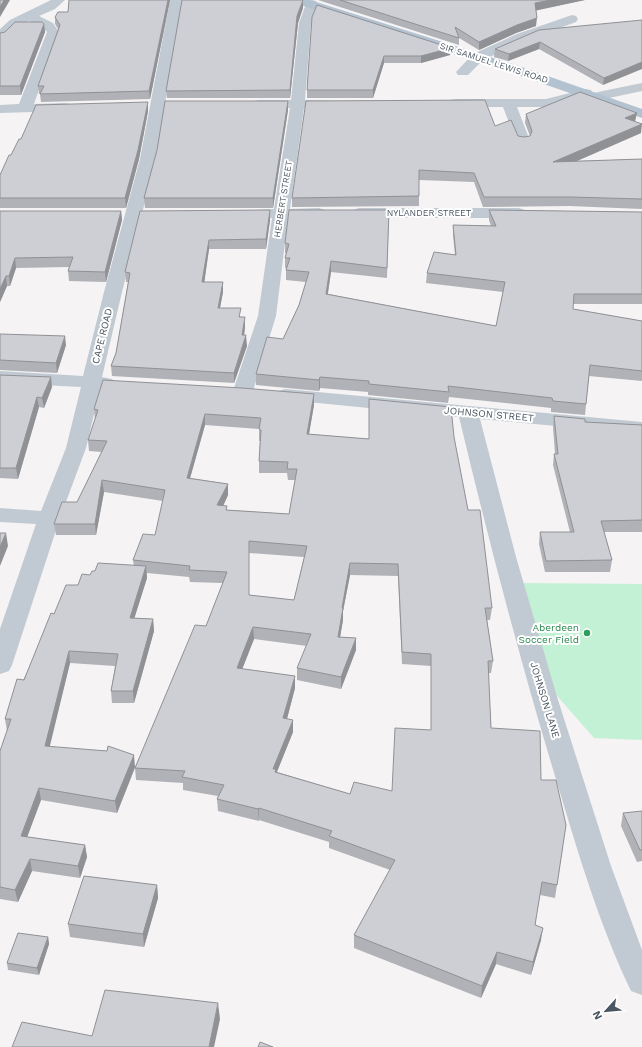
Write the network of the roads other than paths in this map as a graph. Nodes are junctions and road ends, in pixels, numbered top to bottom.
1 (59, 0) edge
2 (176, 0) edge
3 (302, 1) edge
4 (30, 16) junction
5 (572, 19) dead end
6 (0, 36) edge
7 (478, 57) junction
8 (463, 72) dead end
9 (642, 87) edge
10 (591, 95) junction
11 (441, 102) edge
12 (508, 103) junction
13 (244, 104) edge
14 (298, 104) junction
15 (346, 104) edge
16 (80, 106) edge
17 (25, 108) junction
18 (0, 109) edge
19 (642, 114) edge
20 (523, 141) edge
21 (530, 213) edge
22 (227, 214) edge
23 (281, 214) junction
24 (0, 377) edge
25 (90, 382) junction
26 (121, 384) edge
27 (235, 391) joint
28 (468, 412) junction
29 (642, 428) edge
30 (0, 515) edge
31 (49, 518) junction
32 (0, 665) edge
33 (642, 982) edge

1 - 4 street
2 - 25 street, CAPE ROAD
3 - 7 main road, SIR SAMUEL LEWIS ROAD
3 - 14 street, HERBERT STREET
4 - 6 street
4 - 17 street
5 - 7 street
7 - 8 street
7 - 10 main road, SIR SAMUEL LEWIS ROAD
9 - 10 street
10 - 12 street
10 - 19 main road, SIR SAMUEL LEWIS ROAD
11 - 12 street
12 - 20 street
13 - 14 street
14 - 15 street
14 - 23 street, HERBERT STREET
16 - 17 street
17 - 18 street
21 - 23 street, NYLANDER STREET
22 - 23 street, NYLANDER STREET
23 - 27 street, HERBERT STREET
24 - 25 street
25 - 26 street
25 - 31 street, CAPE ROAD
27 - 28 street, JOHNSON STREET
28 - 29 street, JOHNSON STREET
28 - 33 street, JOHNSON LANE
30 - 31 street
31 - 32 street, CAPE ROAD

